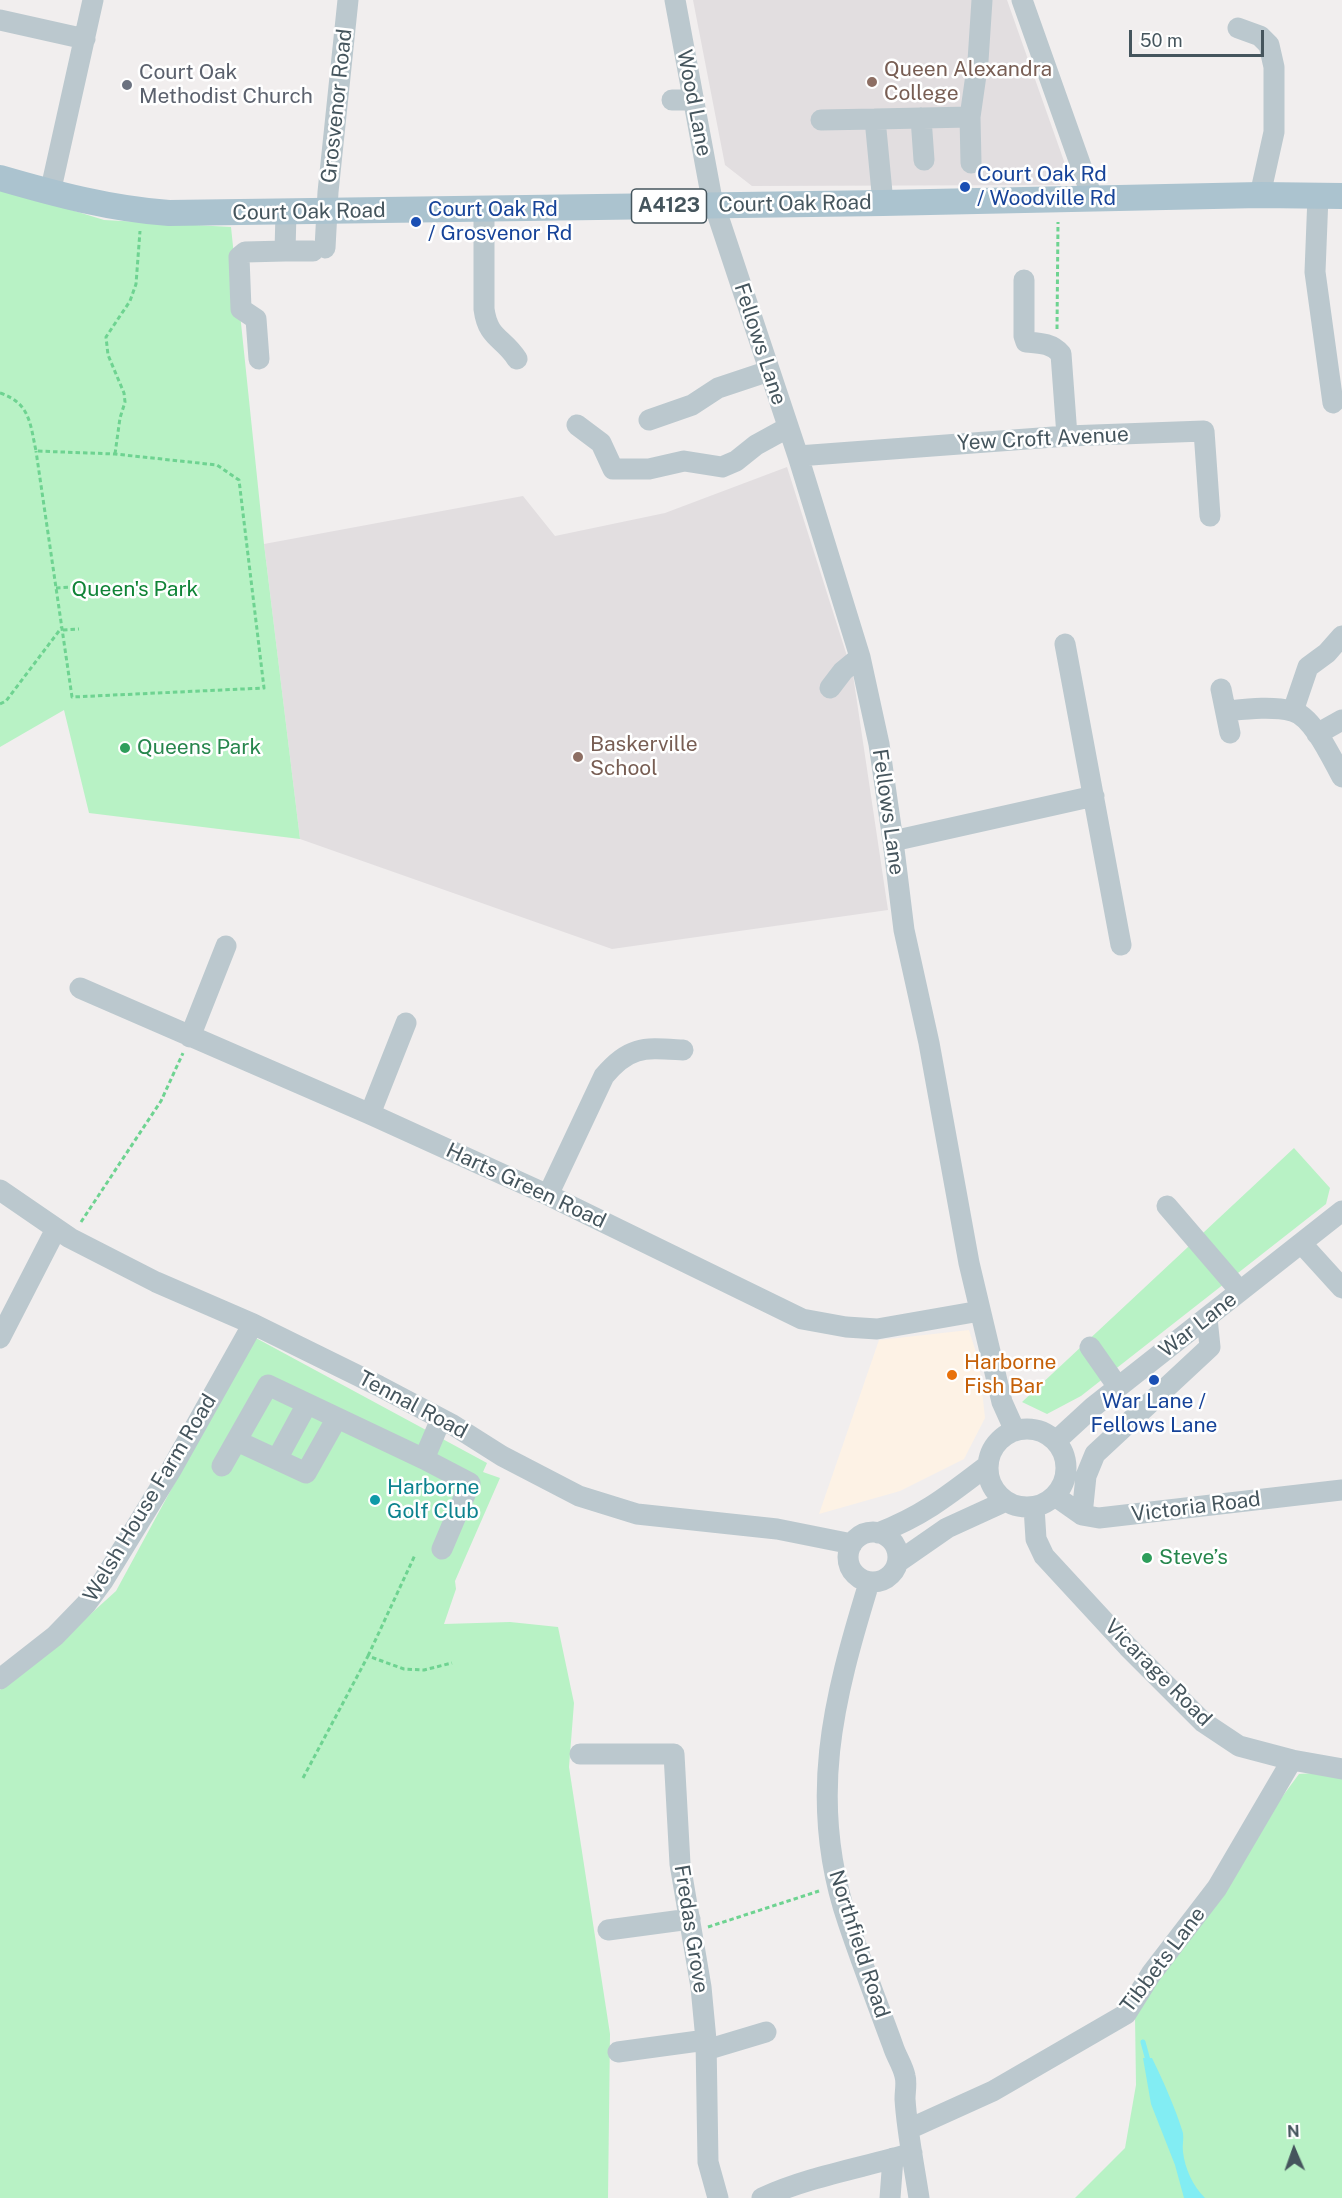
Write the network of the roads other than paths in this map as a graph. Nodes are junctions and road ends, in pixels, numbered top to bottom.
1 (93, 0) edge
2 (348, 0) edge
3 (675, 0) edge
4 (982, 0) edge
5 (1022, 0) edge
6 (0, 20) edge
7 (1238, 28) dead end
8 (85, 39) junction
9 (672, 100) dead end
10 (694, 100) junction
11 (970, 117) junction
12 (921, 118) junction
13 (875, 119) junction
14 (821, 120) dead end
15 (924, 160) dead end
16 (971, 163) dead end
17 (0, 178) edge
18 (50, 193) junction
19 (1260, 195) junction
20 (1330, 196) edge
21 (1093, 200) junction
22 (883, 203) junction
23 (713, 205) junction
24 (484, 210) junction
25 (327, 212) junction
26 (286, 213) junction
27 (285, 251) junction
28 (1024, 280) dead end
29 (259, 358) dead end
30 (517, 358) dead end
31 (769, 371) junction
32 (1336, 376) edge
33 (1333, 403) dead end
34 (648, 420) dead end
35 (577, 425) dead end
36 (787, 428) junction
37 (1067, 436) junction
38 (798, 456) junction
39 (1210, 516) dead end
40 (1342, 636) edge
41 (1065, 644) dead end
42 (861, 657) junction
43 (830, 688) dead end
44 (1221, 689) dead end
45 (1227, 711) junction
46 (1293, 711) junction
47 (1342, 720) edge
48 (1230, 733) dead end
49 (1317, 734) junction
50 (1342, 777) edge
51 (1094, 796) junction
52 (893, 841) junction
53 (1121, 945) dead end
54 (226, 946) dead end
55 (80, 988) dead end
56 (406, 1023) dead end
57 (190, 1037) junction
58 (683, 1050) dead end
59 (370, 1114) junction
60 (0, 1190) edge
61 (548, 1195) junction
62 (1167, 1206) dead end
63 (1342, 1211) edge
64 (63, 1234) junction
65 (1302, 1244) junction
66 (1342, 1288) edge
67 (1240, 1291) junction
68 (981, 1311) junction
69 (1207, 1318) junction
70 (253, 1324) junction
71 (0, 1338) edge
72 (1090, 1347) dead end
73 (1118, 1387) junction
74 (307, 1404) junction
75 (337, 1418) junction
76 (441, 1419) junction
77 (1015, 1431) junction
78 (237, 1441) junction
79 (1056, 1441) junction
80 (277, 1459) junction
81 (424, 1459) junction
82 (222, 1466) dead end
83 (988, 1466) junction
84 (1342, 1490) edge
85 (1055, 1496) junction
86 (1006, 1501) junction
87 (1034, 1507) junction
88 (1082, 1515) junction
89 (878, 1533) junction
90 (852, 1544) junction
91 (442, 1549) dead end
92 (898, 1562) junction
93 (869, 1583) junction
94 (0, 1679) edge
95 (580, 1754) dead end
96 (1292, 1760) junction
97 (1342, 1769) edge
98 (692, 1926) junction
99 (608, 1930) dead end
100 (766, 2032) dead end
101 (706, 2045) junction
102 (618, 2052) dead end
103 (909, 2129) junction
104 (903, 2156) junction
105 (769, 2196) edge
106 (718, 2198) edge
107 (890, 2198) edge
108 (919, 2198) edge

1 - 8 street
2 - 25 street, Grosvenor Road
3 - 10 street, Wood Lane
4 - 11 street
5 - 21 street
6 - 8 street
7 - 19 street
8 - 18 street
9 - 10 street
10 - 23 street, Wood Lane
11 - 12 street
11 - 16 street
12 - 13 street
12 - 15 street
13 - 14 street
13 - 22 street
17 - 18 main road, Court Oak Road / A4123
18 - 26 main road, Court Oak Road / A4123
19 - 20 main road, Court Oak Road / A4123
19 - 21 main road, Court Oak Road / A4123
20 - 32 street
21 - 22 main road, Court Oak Road / A4123
22 - 23 main road, Court Oak Road / A4123
23 - 24 main road, Court Oak Road / A4123
23 - 31 street, Fellows Lane
24 - 25 main road, Court Oak Road / A4123
24 - 30 street
25 - 26 main road, Court Oak Road / A4123
25 - 27 street, Grosvenor Road
26 - 27 street
27 - 29 street
28 - 37 street
31 - 34 street
31 - 36 street, Fellows Lane
32 - 33 street
35 - 36 street
36 - 38 street, Fellows Lane
37 - 38 street, Yew Croft Avenue
37 - 39 street, Yew Croft Avenue
38 - 42 street, Fellows Lane
40 - 46 street
41 - 51 street
42 - 43 street
42 - 52 street, Fellows Lane
44 - 45 street
45 - 46 street
45 - 48 street
46 - 49 street
47 - 49 street
49 - 50 street
51 - 52 street
51 - 53 street
52 - 68 street, Fellows Lane
54 - 57 street
55 - 57 street, Harts Green Road
56 - 59 street
57 - 59 street, Harts Green Road
58 - 61 street
59 - 61 street, Harts Green Road
60 - 64 street, Tennal Road
61 - 68 street, Harts Green Road
62 - 67 street
63 - 65 street, War Lane
64 - 70 street, Tennal Road
64 - 71 street
65 - 66 street
65 - 67 street, War Lane
67 - 69 street, War Lane
68 - 77 street, Fellows Lane
69 - 73 street, War Lane
69 - 88 street
70 - 76 street, Tennal Road
70 - 94 street, Welsh House Farm Road
72 - 73 street
73 - 79 street, War Lane
74 - 75 street
74 - 78 street
74 - 80 street
75 - 80 street
75 - 81 street
76 - 81 street
76 - 90 street, Tennal Road
77 - 79 street
77 - 83 street
78 - 80 street
78 - 82 street
79 - 85 street
81 - 91 street
83 - 86 street
83 - 89 street
84 - 88 street, Victoria Road
85 - 87 street
85 - 88 street
86 - 87 street
86 - 92 street
87 - 96 street, Vicarage Road
89 - 90 street
89 - 92 street
90 - 93 street
92 - 93 street
93 - 103 street, Northfield Road
95 - 98 street, Fredas Grove
96 - 97 street, Vicarage Road
96 - 103 street, Tibbets Lane
98 - 99 street
98 - 101 street, Fredas Grove
100 - 101 street
101 - 102 street
101 - 106 street, Fredas Grove
103 - 104 street, Northfield Road
104 - 105 street
104 - 107 street, Northfield Road
104 - 108 street, Northfield Road

